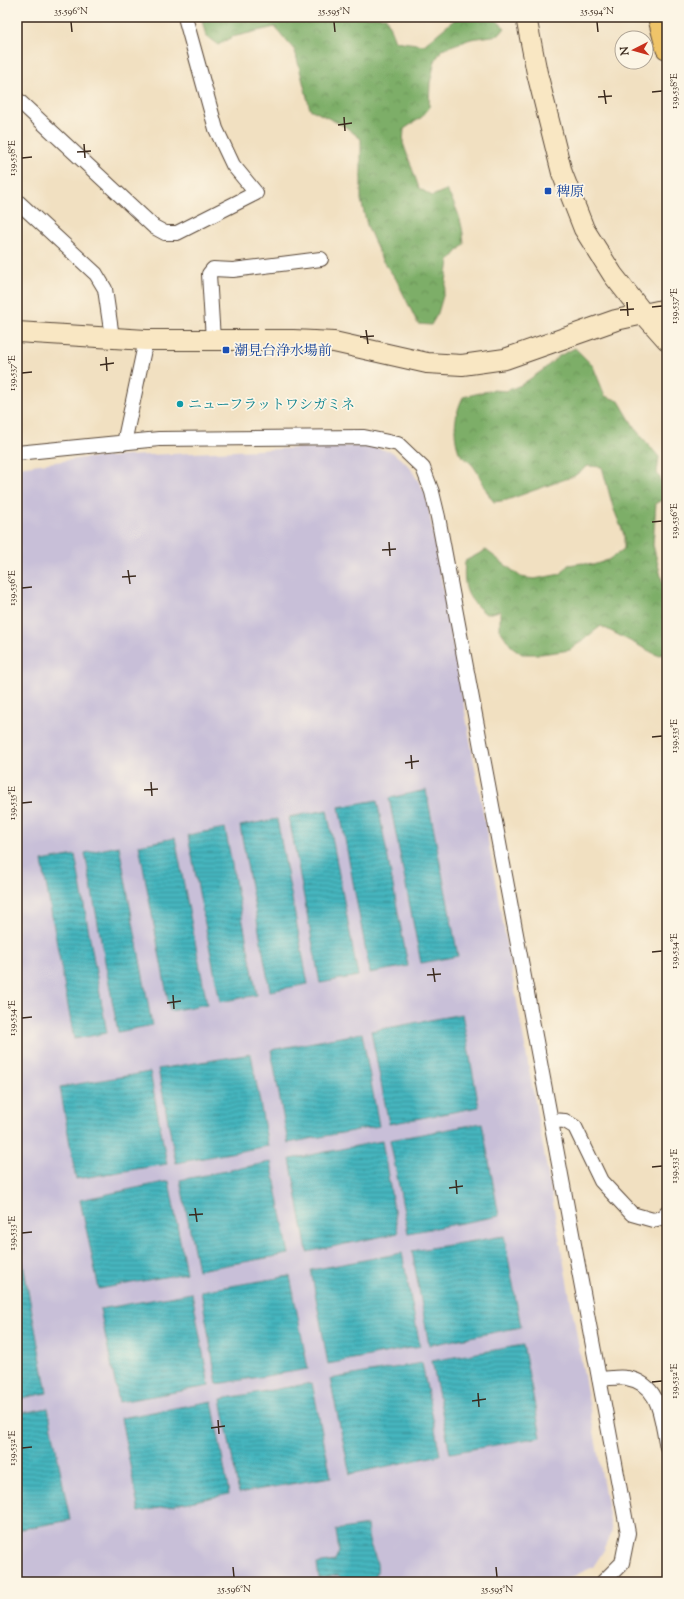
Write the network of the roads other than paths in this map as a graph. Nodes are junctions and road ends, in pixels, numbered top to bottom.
1 (185, 17) edge
2 (526, 17) edge
3 (658, 17) edge
4 (667, 48) edge
5 (17, 99) edge
6 (17, 201) edge
7 (321, 258) dead end
8 (667, 309) edge
9 (643, 313) junction
10 (17, 332) edge
11 (112, 337) junction
12 (146, 340) junction
13 (213, 340) junction
14 (667, 340) edge
15 (124, 443) junction
16 (17, 453) edge
17 (552, 1120) junction
18 (667, 1212) edge
19 (600, 1379) junction
20 (667, 1447) edge
21 (603, 1582) edge

1 - 5 street
2 - 9 street
3 - 4 main road
6 - 11 street
7 - 13 street
8 - 9 street
9 - 13 street
9 - 14 street
10 - 11 street
11 - 12 street
12 - 13 street
12 - 15 street
15 - 16 street
15 - 17 street
17 - 18 street
17 - 19 street
19 - 20 street
19 - 21 street

